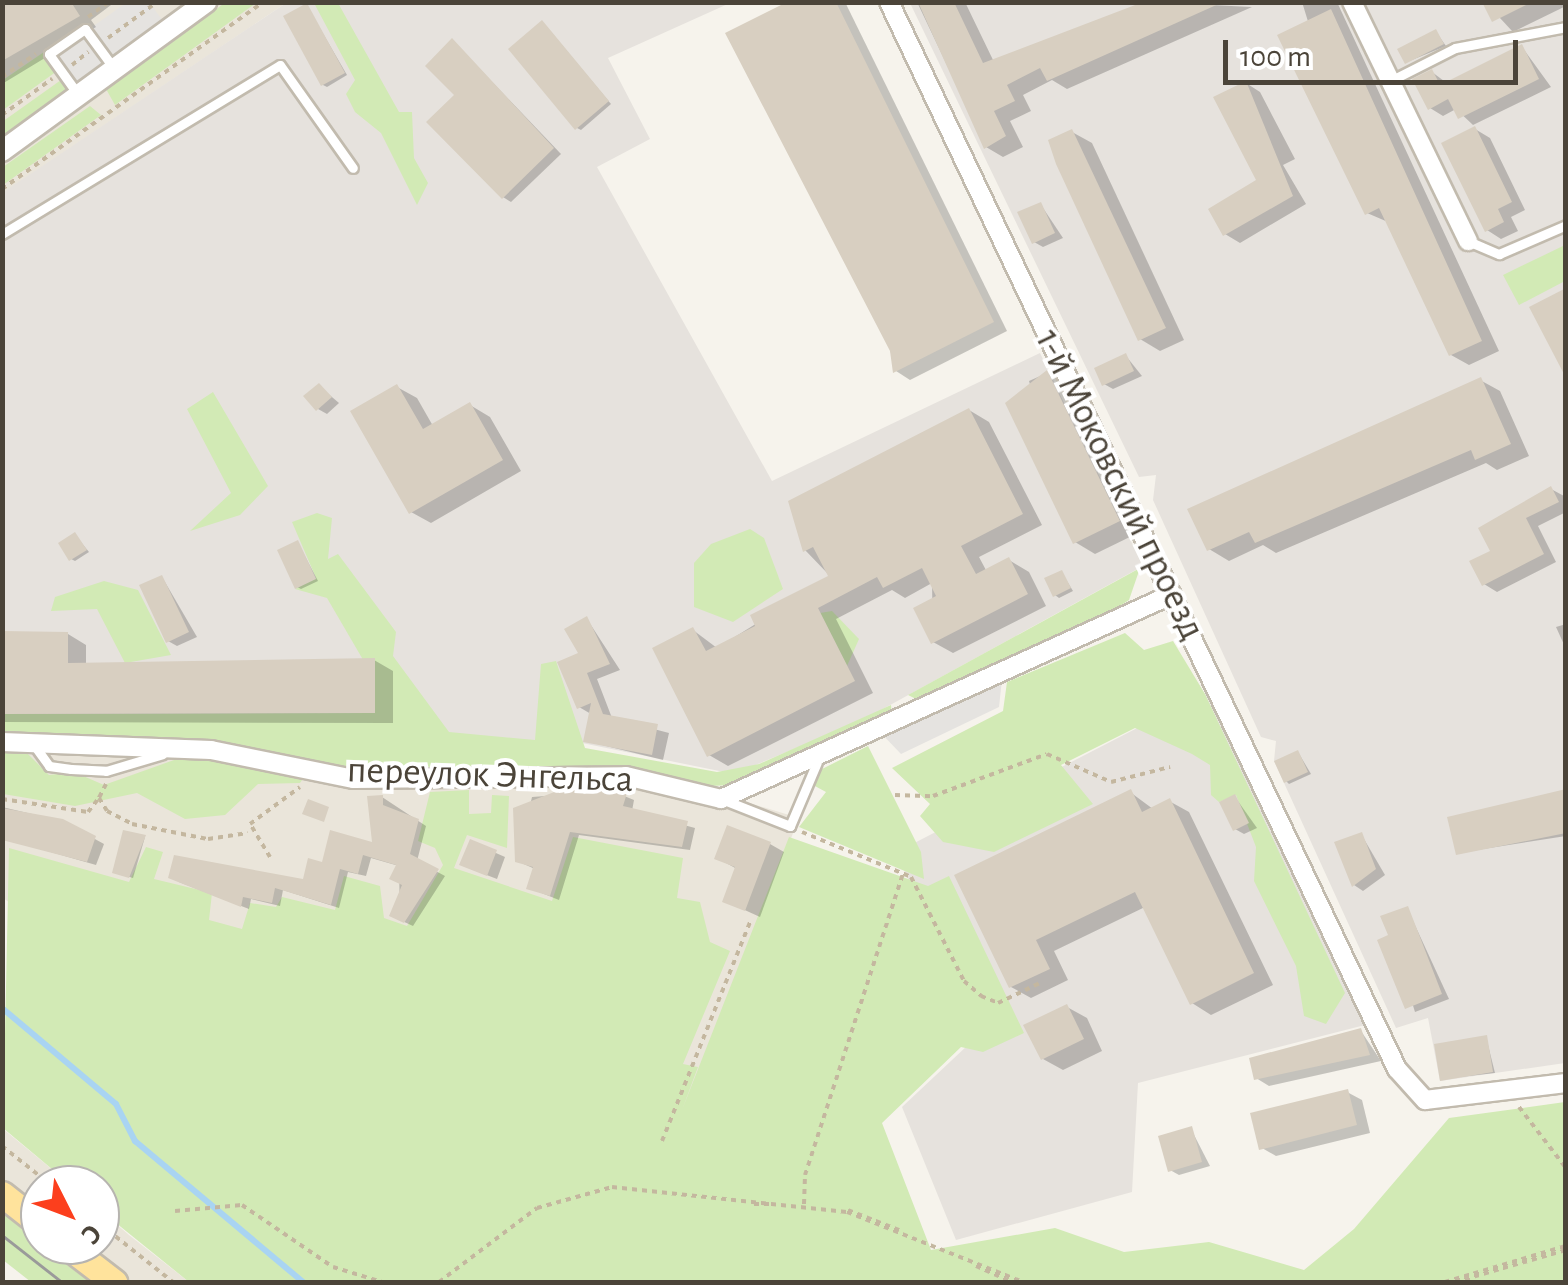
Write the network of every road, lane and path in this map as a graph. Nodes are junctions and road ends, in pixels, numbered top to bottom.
1 (144, 2) edge
2 (157, 2) edge
3 (206, 2) edge
4 (263, 2) edge
5 (889, 2) edge
6 (1352, 2) edge
7 (148, 9) junction
8 (1566, 27) edge
9 (114, 70) junction
10 (1390, 81) junction
11 (78, 95) junction
12 (2, 115) edge
13 (2, 151) edge
14 (353, 168) dead end
15 (2, 189) edge
16 (1566, 224) edge
17 (2, 234) edge
18 (1468, 241) joint
19 (1172, 594) junction
20 (2, 742) edge
21 (34, 744) junction
22 (185, 749) junction
23 (817, 762) junction
24 (123, 766) junction
25 (1170, 768) dead end
26 (338, 773) junction
27 (895, 795) dead end
28 (99, 798) junction
29 (2, 799) edge
30 (721, 799) junction
31 (790, 826) junction
32 (248, 833) junction
33 (270, 857) dead end
34 (903, 874) junction
35 (751, 920) dead end
36 (1042, 982) dead end
37 (1566, 1083) edge
38 (1511, 1090) junction
39 (662, 1141) dead end
40 (2, 1146) edge
41 (26, 1165) edge
42 (1566, 1168) edge
43 (754, 1204) dead end
44 (804, 1204) junction
45 (175, 1210) dead end
46 (120, 1240) edge
47 (1566, 1248) edge
48 (92, 1265) edge
49 (114, 1282) edge
50 (173, 1282) edge
51 (382, 1282) edge
52 (439, 1282) edge
53 (1012, 1282) edge
54 (1023, 1282) edge
55 (1444, 1282) edge
56 (1455, 1282) edge

1 - 7 path
2 - 7 path
3 - 9 street
4 - 15 path
5 - 19 street, 1-й Моковский проезд
6 - 10 street
7 - 12 path
8 - 10 lane
9 - 11 street
9 - 11 lane
10 - 18 street
11 - 13 street
14 - 17 lane
16 - 18 lane
19 - 23 street
19 - 38 street, 1-й Моковский проезд
20 - 21 street, переулок Энгельса
21 - 22 street, переулок Энгельса
21 - 24 lane
22 - 24 lane
22 - 26 street, переулок Энгельса
23 - 30 street
23 - 31 lane
24 - 28 path
25 - 27 path
26 - 30 street, переулок Энгельса
26 - 32 path
28 - 29 path
28 - 32 path
30 - 31 lane
31 - 34 path
32 - 33 path
34 - 36 path
34 - 44 path
35 - 39 path
37 - 38 street
38 - 42 path
40 - 41 path
43 - 44 path
44 - 53 path
45 - 51 path
46 - 50 path
47 - 55 path
47 - 56 path
48 - 49 main road
52 - 54 path

